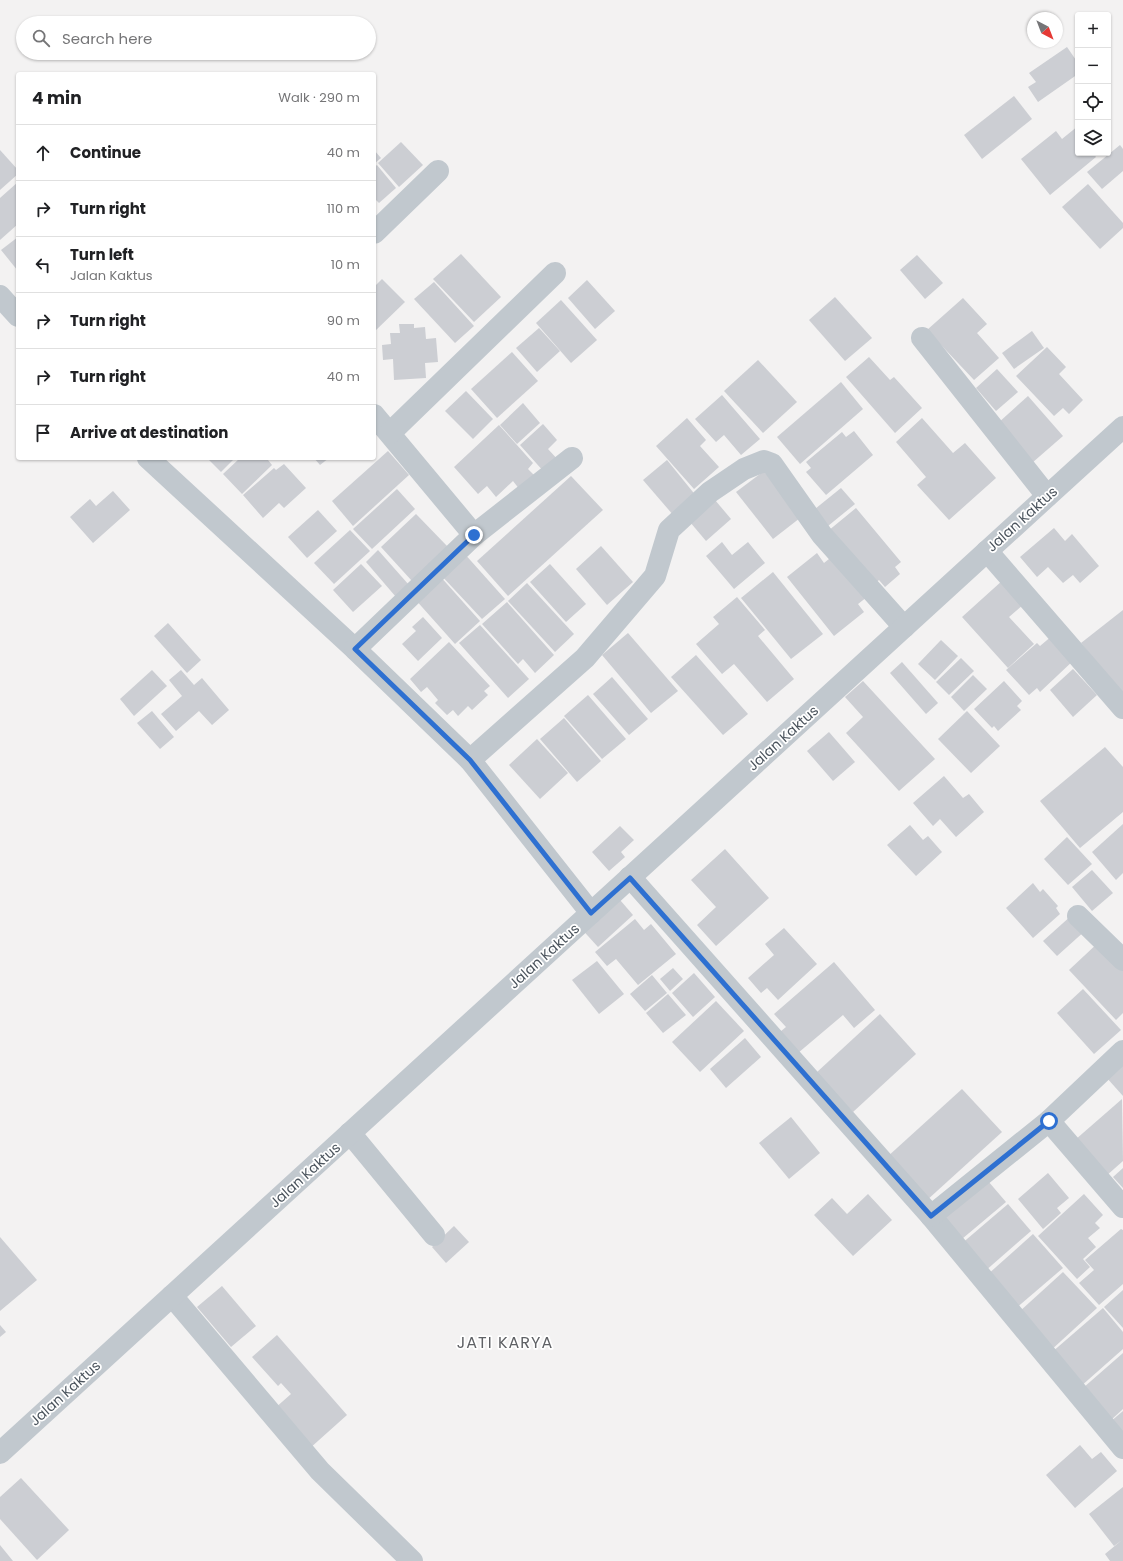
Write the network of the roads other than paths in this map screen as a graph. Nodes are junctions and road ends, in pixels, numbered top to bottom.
1 (438, 171) dead end
2 (376, 231) edge
3 (555, 273) dead end
4 (0, 296) edge
5 (16, 314) edge
6 (922, 338) dead end
7 (376, 417) edge
8 (1123, 427) edge
9 (390, 433) junction
10 (572, 458) dead end
11 (150, 460) edge
12 (1047, 496) junction
13 (474, 535) junction
14 (987, 551) junction
15 (904, 627) junction
16 (355, 649) junction
17 (1123, 708) edge
18 (470, 760) junction
19 (630, 878) junction
20 (591, 913) junction
21 (1078, 916) dead end
22 (1123, 960) edge
23 (1123, 1051) edge
24 (1049, 1121) junction
25 (350, 1133) junction
26 (1123, 1207) edge
27 (931, 1216) junction
28 (434, 1235) dead end
29 (172, 1296) junction
30 (1123, 1448) edge
31 (0, 1453) edge
32 (412, 1561) edge

1 - 2 street
3 - 9 street
4 - 5 street
6 - 12 street
7 - 9 street
8 - 12 street, Jalan Kaktus
9 - 13 street
10 - 13 street
11 - 16 street
12 - 14 street, Jalan Kaktus
13 - 16 street
14 - 15 street, Jalan Kaktus
14 - 17 street
15 - 18 street
15 - 19 street, Jalan Kaktus
16 - 18 street
18 - 20 street
19 - 20 street, Jalan Kaktus
19 - 27 street
20 - 25 street, Jalan Kaktus
21 - 22 street
23 - 24 street
24 - 26 street
24 - 27 street
25 - 28 street
25 - 29 street, Jalan Kaktus
27 - 30 street
29 - 31 street, Jalan Kaktus
29 - 32 street

